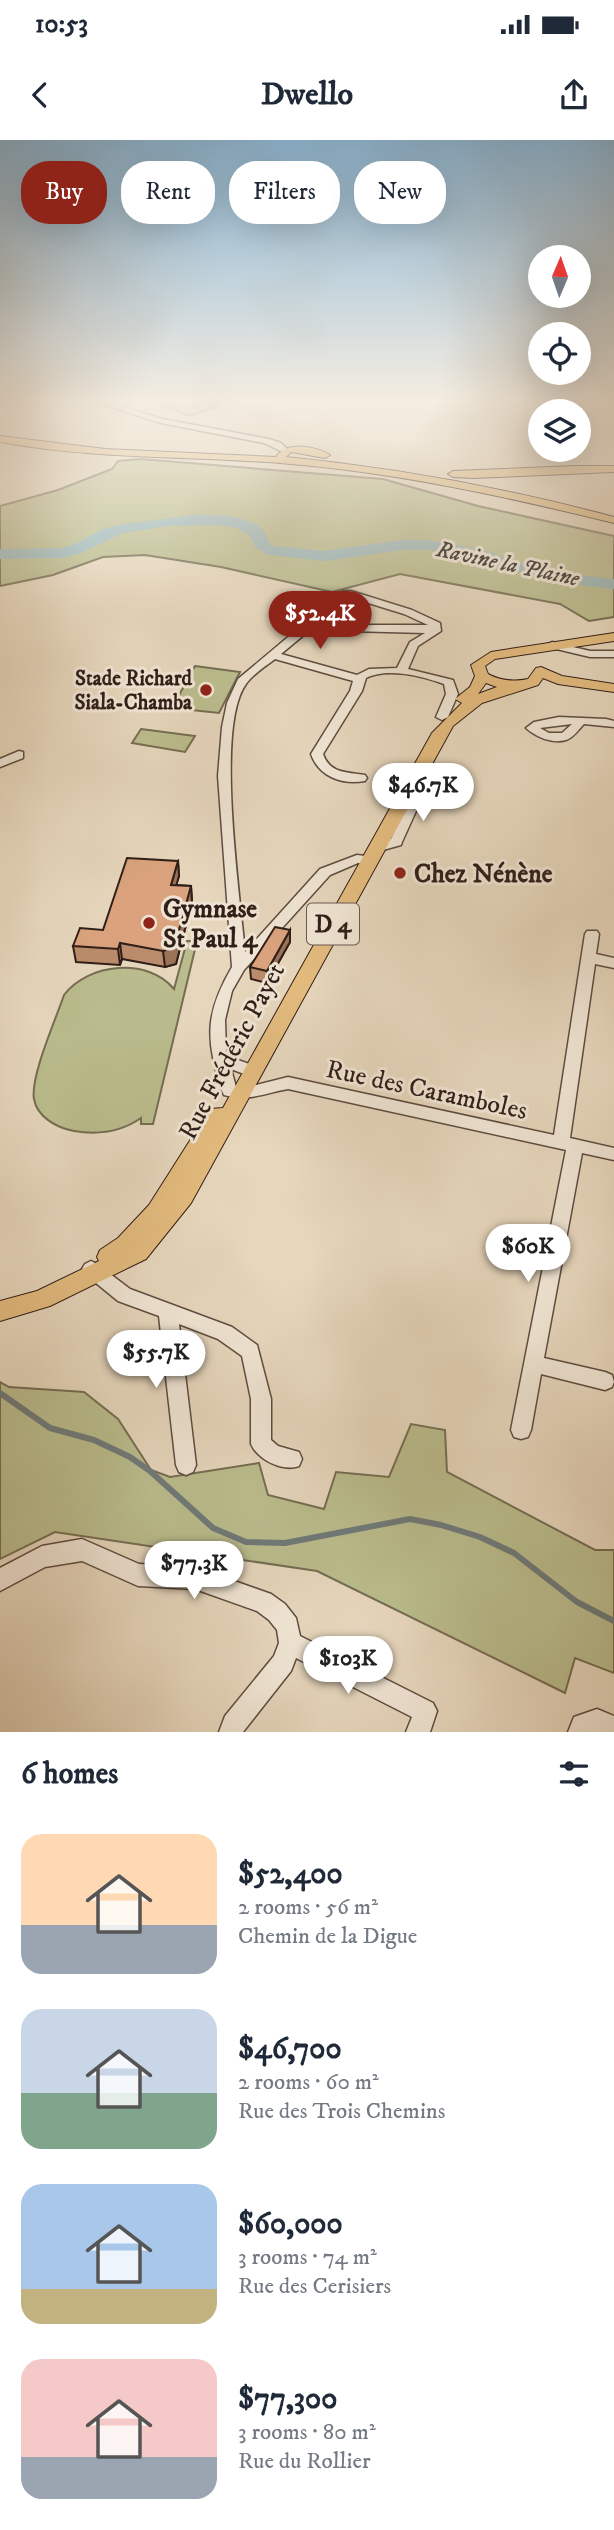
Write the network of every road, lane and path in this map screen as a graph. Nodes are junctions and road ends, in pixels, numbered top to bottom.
1 (394, 473) edge
2 (459, 473) edge
3 (498, 473) edge
4 (614, 520) edge
5 (315, 620) junction
6 (431, 630) junction
7 (614, 637) edge
8 (614, 643) edge
9 (552, 645) junction
10 (577, 653) junction
11 (501, 654) junction
12 (614, 654) edge
13 (272, 655) junction
14 (540, 668) junction
15 (401, 672) junction
16 (482, 677) junction
17 (359, 679) junction
18 (527, 684) junction
19 (584, 684) junction
20 (614, 688) edge
21 (445, 710) junction
22 (580, 722) dead end
23 (614, 724) edge
24 (19, 755) dead end
25 (0, 763) edge
26 (361, 778) dead end
27 (367, 856) junction
28 (592, 934) dead end
29 (590, 958) junction
30 (614, 963) edge
31 (239, 967) junction
32 (218, 1054) junction
33 (248, 1070) junction
34 (236, 1093) junction
35 (568, 1144) junction
36 (614, 1154) edge
37 (93, 1271) junction
38 (0, 1304) edge
39 (168, 1310) junction
40 (0, 1311) edge
41 (533, 1364) junction
42 (605, 1381) dead end
43 (521, 1430) dead end
44 (292, 1459) dead end
45 (186, 1465) dead end
46 (0, 1580) edge
47 (290, 1643) junction
48 (614, 1728) edge
49 (231, 1732) edge
50 (418, 1732) edge
51 (580, 1732) edge

1 - 4 main road
2 - 3 main road
5 - 6 street
5 - 6 street
5 - 13 street
6 - 15 street
7 - 9 main road
8 - 10 main road
9 - 10 street
9 - 11 main road
10 - 12 street
10 - 14 main road
11 - 14 main road
11 - 16 main road, Rue Frédéric Payet
13 - 17 street
13 - 31 street
14 - 18 main road
14 - 19 main road, D 4
15 - 17 street
15 - 21 street
16 - 18 main road
16 - 21 main road, Rue Frédéric Payet / D 4
17 - 26 street
18 - 19 main road, D 4
18 - 27 main road, Rue Frédéric Payet / D 4
19 - 20 main road, D 4
21 - 27 main road, Rue Frédéric Payet / D 4
22 - 23 street
24 - 25 street
27 - 31 street
27 - 33 main road, Rue Frédéric Payet / D 4
28 - 29 street
29 - 30 street
29 - 35 street
31 - 32 street
32 - 33 street
32 - 34 street
33 - 34 main road, Rue Frédéric Payet / D 4
34 - 35 street, Rue des Caramboles
34 - 37 main road, Rue Frédéric Payet / D 4
35 - 36 street, Rue des Caramboles
35 - 41 street
37 - 38 main road, D 4
37 - 39 street
37 - 40 main road, D 4
39 - 44 street
39 - 45 street
41 - 42 street
41 - 43 street
46 - 47 street
47 - 49 street
47 - 50 street
48 - 51 street

